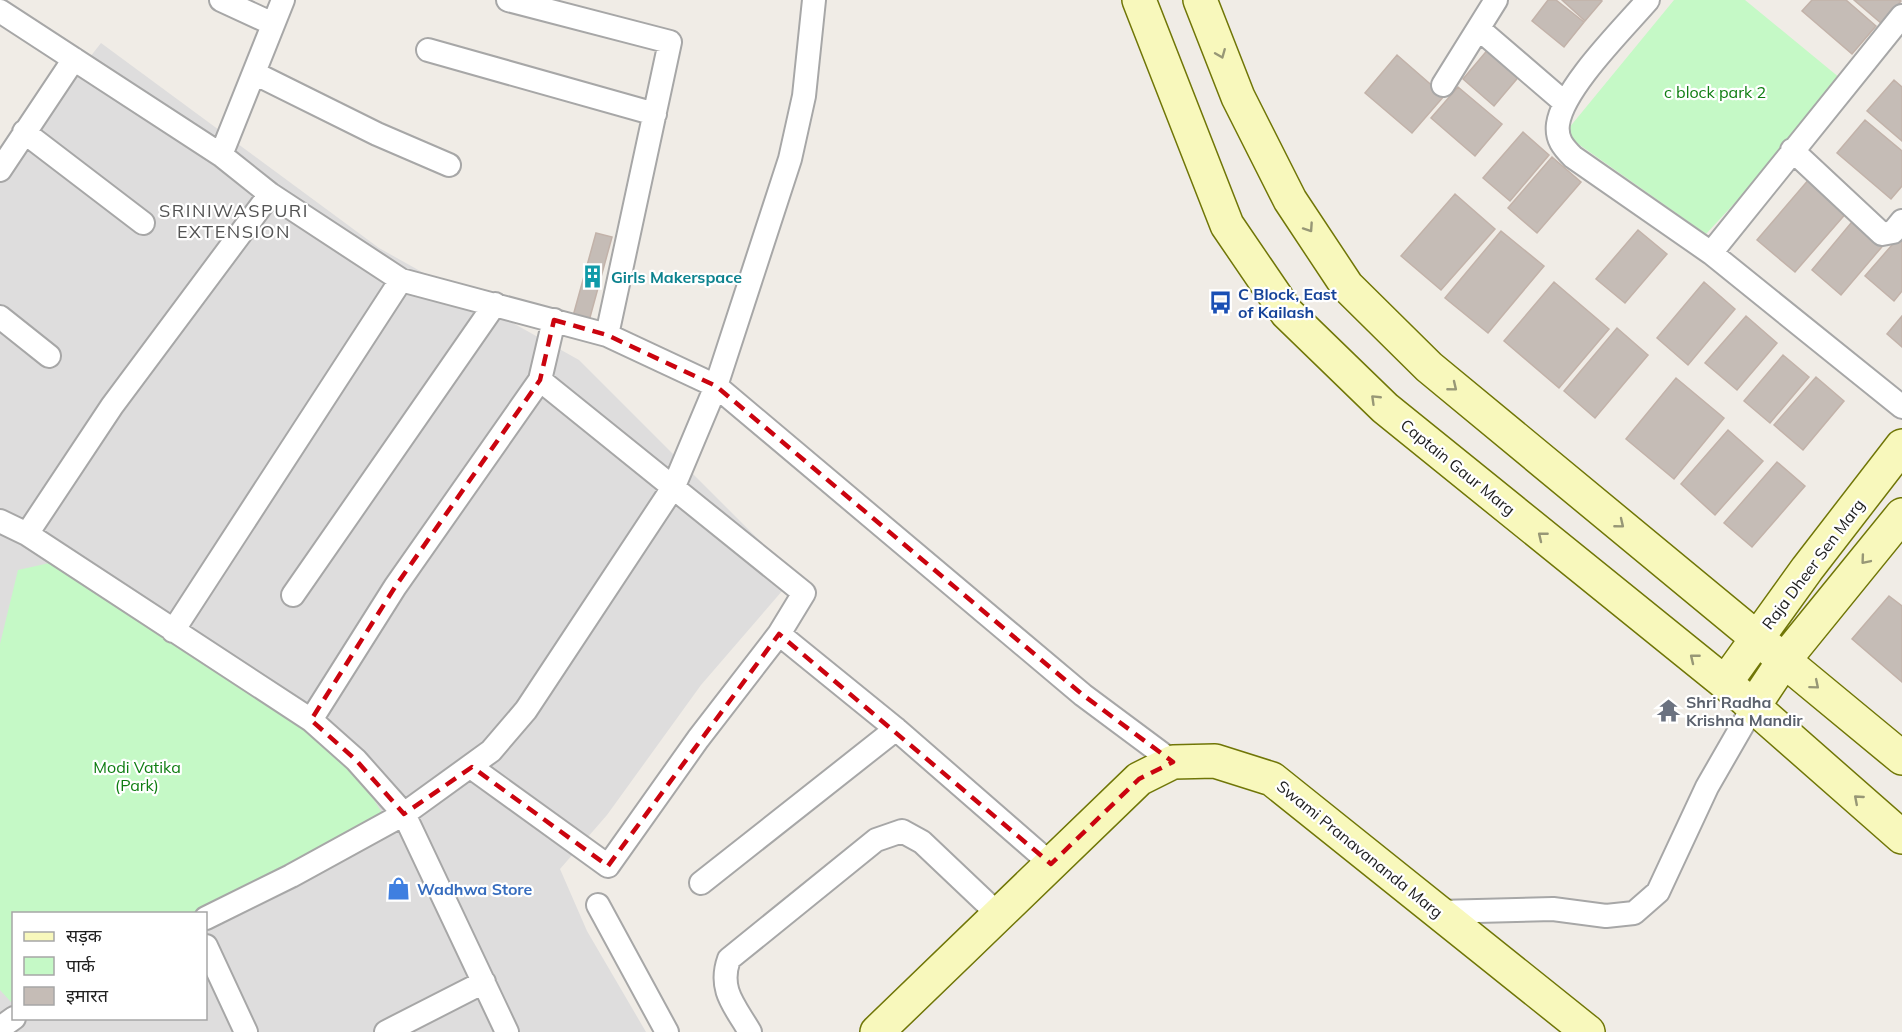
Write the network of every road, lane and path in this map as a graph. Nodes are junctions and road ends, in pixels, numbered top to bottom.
1 (221, 0) edge
2 (283, 0) edge
3 (508, 0) edge
4 (814, 0) edge
5 (1139, 0) edge
6 (1200, 0) edge
7 (1496, 0) edge
8 (1648, 0) edge
9 (0, 12) edge
10 (1902, 16) edge
11 (273, 24) junction
12 (1479, 29) junction
13 (428, 50) dead end
14 (74, 59) junction
15 (254, 73) junction
16 (1443, 85) dead end
17 (1565, 102) junction
18 (655, 114) junction
19 (24, 132) junction
20 (1792, 150) junction
21 (221, 155) junction
22 (449, 165) dead end
23 (0, 170) edge
24 (270, 194) junction
25 (1902, 221) edge
26 (143, 223) dead end
27 (1711, 253) junction
28 (401, 280) junction
29 (495, 304) junction
30 (0, 317) edge
31 (554, 320) junction
32 (607, 335) junction
33 (49, 356) dead end
34 (540, 380) junction
35 (716, 386) junction
36 (1902, 407) edge
37 (1902, 446) edge
38 (674, 486) junction
39 (1902, 515) edge
40 (0, 521) edge
41 (27, 534) junction
42 (293, 595) dead end
43 (173, 631) junction
44 (779, 634) junction
45 (1759, 637) junction
46 (1785, 659) junction
47 (1725, 683) junction
48 (1754, 707) junction
49 (311, 720) junction
50 (896, 729) junction
51 (1902, 758) edge
52 (1173, 762) junction
53 (471, 767) junction
54 (404, 814) junction
55 (1902, 837) edge
56 (1051, 864) junction
57 (700, 883) dead end
58 (598, 905) dead end
59 (1438, 912) junction
60 (999, 915) junction
61 (207, 918) edge
62 (207, 948) edge
63 (484, 982) junction
64 (662, 1031) edge
65 (246, 1032) edge
66 (386, 1032) edge
67 (507, 1032) edge
68 (750, 1032) edge
69 (877, 1032) edge
70 (1588, 1032) edge

1 - 11 street
2 - 11 street
3 - 18 street
4 - 35 street
47 -> 5 main road, Captain Gaur Marg
6 -> 45 main road
7 - 12 street
8 - 17 street
9 - 14 street
10 - 20 street
11 - 15 street
12 - 16 street
12 - 17 street
13 - 18 street
14 - 19 street
14 - 21 street
15 - 21 street
15 - 22 street
17 - 27 street
18 - 32 street
19 - 23 street
19 - 26 street
20 - 25 street
20 - 27 street
21 - 24 street
24 - 28 street
24 - 41 street
27 - 36 street
28 - 29 street
28 - 43 street
29 - 31 street
29 - 42 street
30 - 33 street
31 - 32 street
31 - 34 street
32 - 35 street
34 - 38 street
34 - 49 street
35 - 38 street
35 - 52 street
37 - 45 main road, Raja Dheer Sen Marg
38 - 44 street
38 - 53 street
39 -> 46 main road
40 - 41 street
41 - 43 street
43 - 49 street
44 - 50 street
44 - 53 street
45 - 46 main road
45 - 47 main road, Raja Dheer Sen Marg
46 - 48 main road
46 -> 51 main road
47 - 48 main road, Captain Gaur Marg
55 -> 48 main road, Captain Gaur Marg
48 - 59 street
49 - 54 street
50 - 56 street
50 - 57 street
52 - 56 main road, Swami Pranavananda Marg
52 - 59 main road, Swami Pranavananda Marg
53 - 54 street
54 - 61 street
54 - 63 street
56 - 60 main road, Swami Pranavananda Marg
58 - 64 street
59 - 70 main road, Swami Pranavananda Marg
60 - 68 street
60 - 69 main road, Swami Pranavananda Marg
62 - 65 street
63 - 66 street
63 - 67 street

